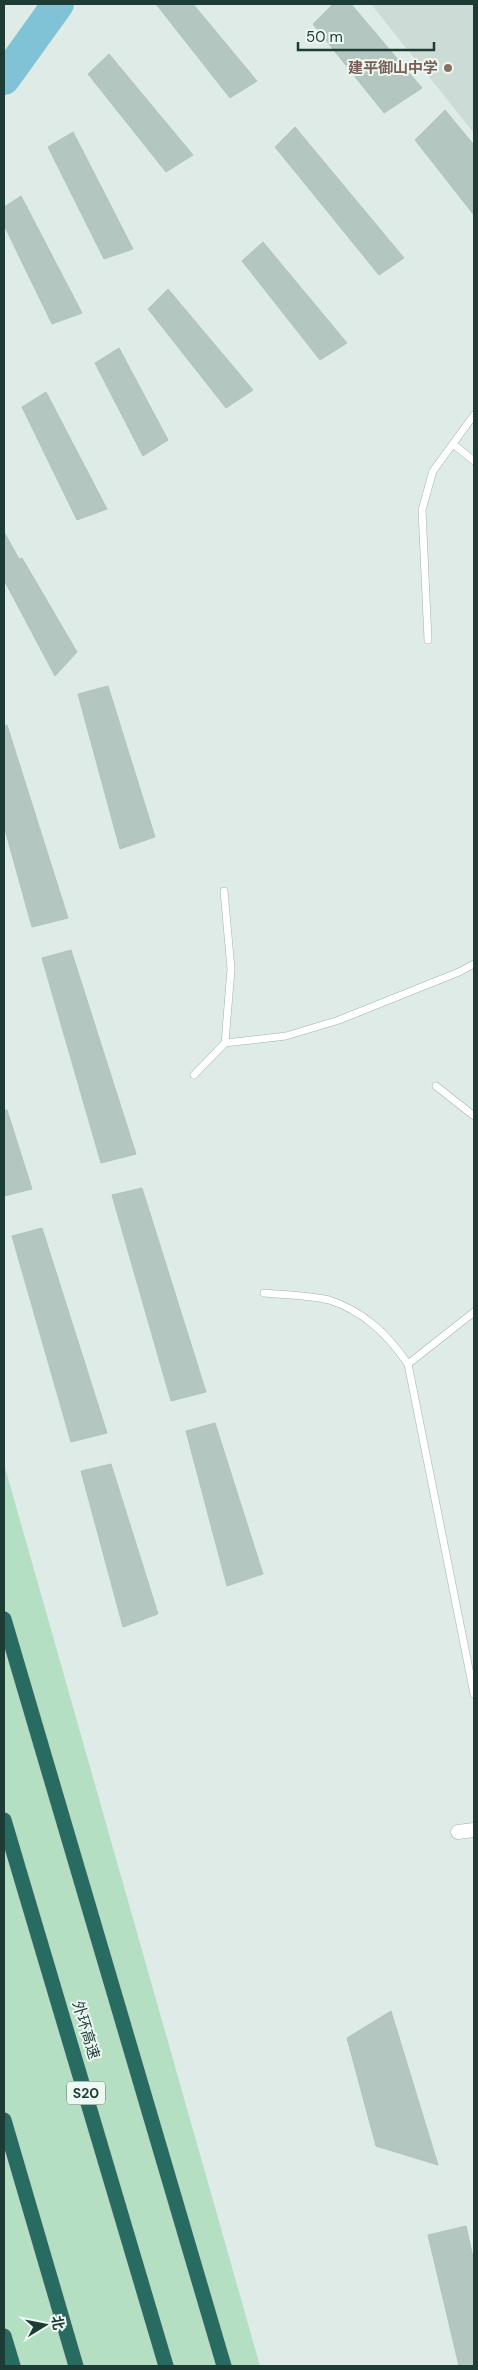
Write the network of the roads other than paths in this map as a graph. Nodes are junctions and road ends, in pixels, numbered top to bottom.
1 (474, 415) edge
2 (452, 444) junction
3 (474, 461) edge
4 (428, 640) dead end
5 (224, 891) dead end
6 (474, 964) edge
7 (225, 1043) junction
8 (194, 1076) dead end
9 (436, 1086) dead end
10 (474, 1116) edge
11 (264, 1293) dead end
12 (474, 1312) edge
13 (408, 1364) junction
14 (4, 1619) edge
15 (474, 1694) edge
16 (4, 1820) edge
17 (474, 1830) edge
18 (458, 1832) dead end
19 (4, 2120) edge
20 (4, 2336) edge
21 (13, 2366) edge
22 (76, 2366) edge
23 (166, 2366) edge
24 (224, 2366) edge

1 - 2 lane
2 - 3 lane
2 - 4 lane
5 - 7 lane
6 - 7 lane
7 - 8 lane
9 - 10 lane
11 - 13 lane
12 - 13 lane
13 - 15 lane
14 - 24 highway
16 - 23 highway, 外环高速 / S20
17 - 18 street
19 - 22 highway
20 - 21 highway

